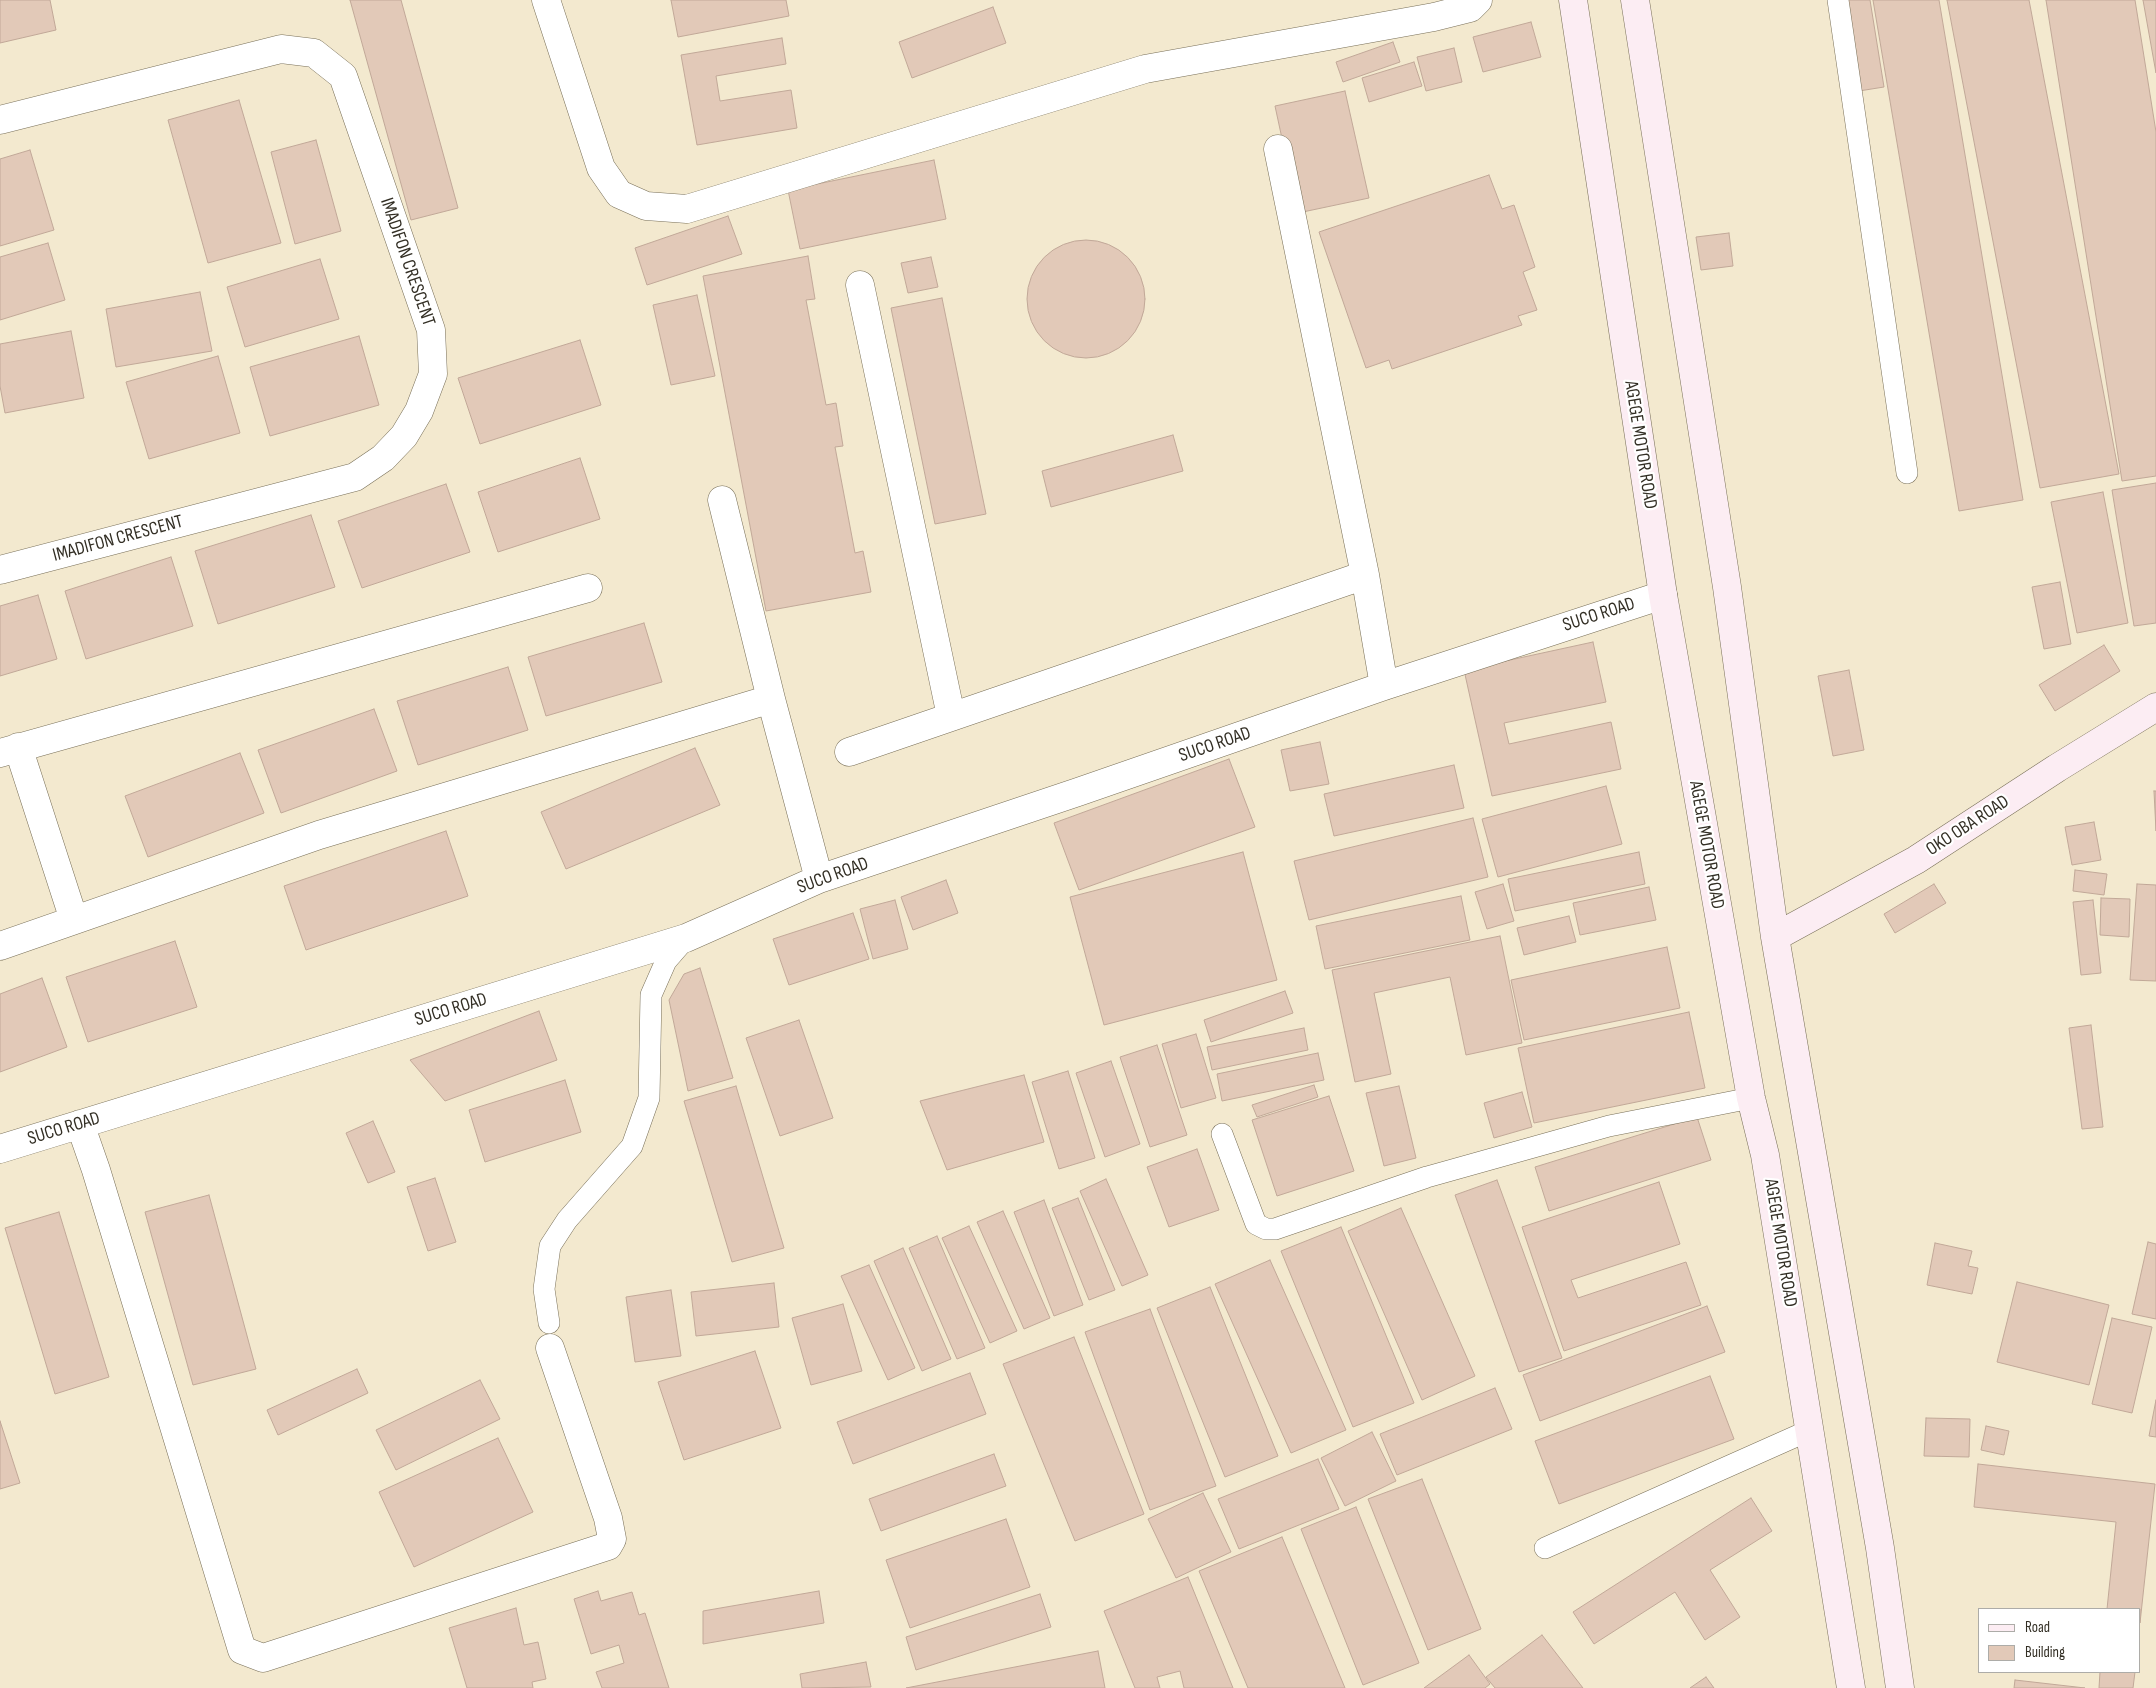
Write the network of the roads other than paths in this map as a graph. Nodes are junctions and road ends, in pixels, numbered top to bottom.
1 (546, 0) edge
2 (1478, 0) edge
3 (1573, 0) edge
4 (1635, 0) edge
5 (1838, 0) edge
6 (0, 120) edge
7 (1278, 149) dead end
8 (860, 285) dead end
9 (1907, 473) dead end
10 (722, 500) dead end
11 (0, 570) edge
12 (1365, 575) junction
13 (588, 588) dead end
14 (1663, 595) junction
15 (1384, 686) junction
16 (771, 699) junction
17 (2156, 707) edge
18 (951, 716) junction
19 (9, 750) edge
20 (849, 752) dead end
21 (819, 879) junction
22 (74, 920) junction
23 (686, 938) junction
24 (1775, 938) junction
25 (0, 946) edge
26 (1750, 1098) junction
27 (80, 1124) junction
28 (1222, 1134) dead end
29 (0, 1149) edge
30 (550, 1336) joint
31 (1810, 1430) junction
32 (1545, 1548) dead end
33 (1851, 1688) edge
34 (1900, 1688) edge

1 - 2 street
3 - 14 main road, AGEGE MOTOR ROAD
4 - 24 main road
5 - 9 lane
6 - 11 street, IMADIFON CRESCENT
7 - 12 street
8 - 18 street
10 - 16 street
12 - 15 street
12 - 18 street
13 - 19 street
14 - 15 street, SUCO ROAD
14 - 26 main road, AGEGE MOTOR ROAD
15 - 21 street, SUCO ROAD
16 - 21 street
16 - 22 street
17 - 24 main road, OKO OBA ROAD
18 - 20 street
19 - 22 street
21 - 23 street, SUCO ROAD
22 - 25 street
23 - 27 street, SUCO ROAD
23 - 30 lane
24 - 34 main road
26 - 28 lane
26 - 31 main road, AGEGE MOTOR ROAD
27 - 29 street, SUCO ROAD
27 - 30 street
31 - 32 lane
31 - 33 main road, AGEGE MOTOR ROAD

